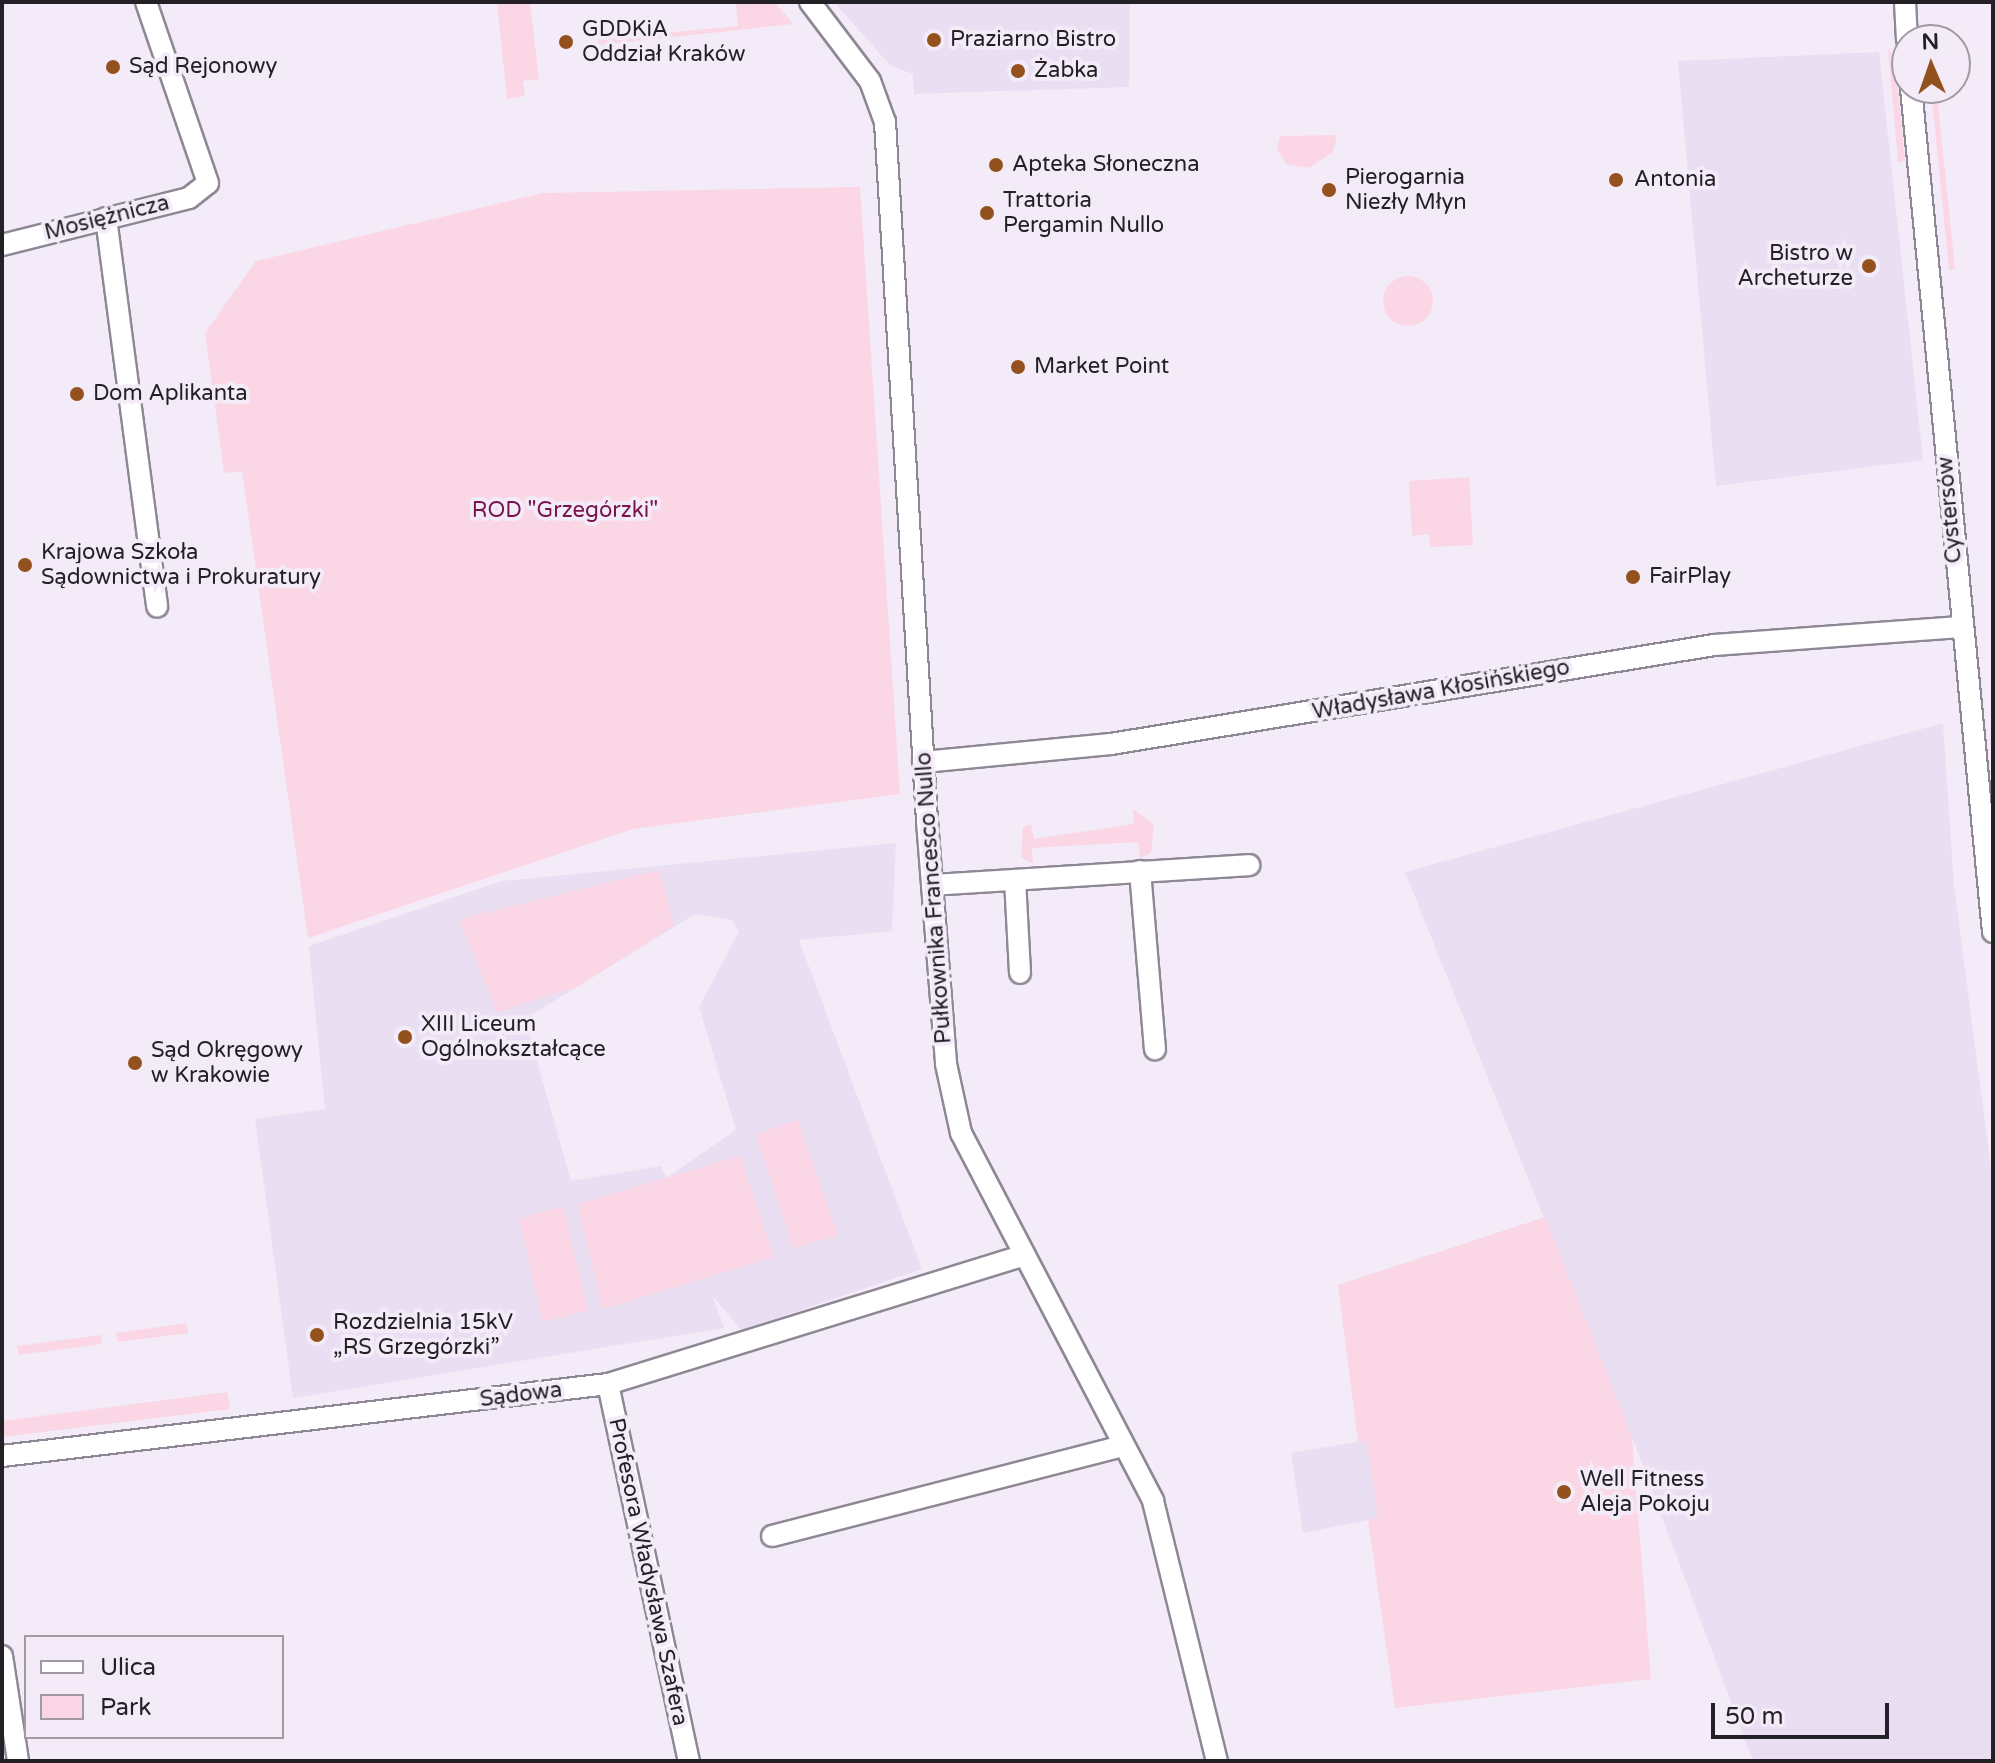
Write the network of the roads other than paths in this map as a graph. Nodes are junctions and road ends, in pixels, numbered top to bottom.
1 (146, 2) edge
2 (810, 2) edge
3 (1905, 2) edge
4 (1906, 24) edge
5 (1912, 104) edge
6 (106, 218) junction
7 (2, 245) edge
8 (157, 607) dead end
9 (1960, 627) junction
10 (923, 762) junction
11 (1249, 865) dead end
12 (1140, 871) junction
13 (1015, 880) junction
14 (932, 885) junction
15 (1993, 932) edge
16 (1020, 973) dead end
17 (1155, 1049) dead end
18 (1024, 1255) junction
19 (608, 1384) junction
20 (1123, 1446) junction
21 (2, 1456) edge
22 (772, 1536) dead end
23 (2, 1656) edge
24 (18, 1761) edge
25 (689, 1761) edge
26 (1217, 1761) edge

1 - 6 street, Mosiężnicza
2 - 10 street, Pułkownika Francesco Nullo
3 - 4 street
5 - 9 street, Cystersów
6 - 7 street, Mosiężnicza
6 - 8 street
9 - 10 street, Władysława Kłosińskiego
9 - 15 street, Cystersów
10 - 14 street, Pułkownika Francesco Nullo
11 - 12 street
12 - 13 street
12 - 17 street
13 - 14 street
13 - 16 street
14 - 18 street, Pułkownika Francesco Nullo
18 - 19 street, Sądowa
18 - 20 street, Pułkownika Francesco Nullo
19 - 21 street, Sądowa
19 - 25 street, Profesora Władysława Szafera
20 - 22 street
20 - 26 street, Pułkownika Francesco Nullo
23 - 24 street

